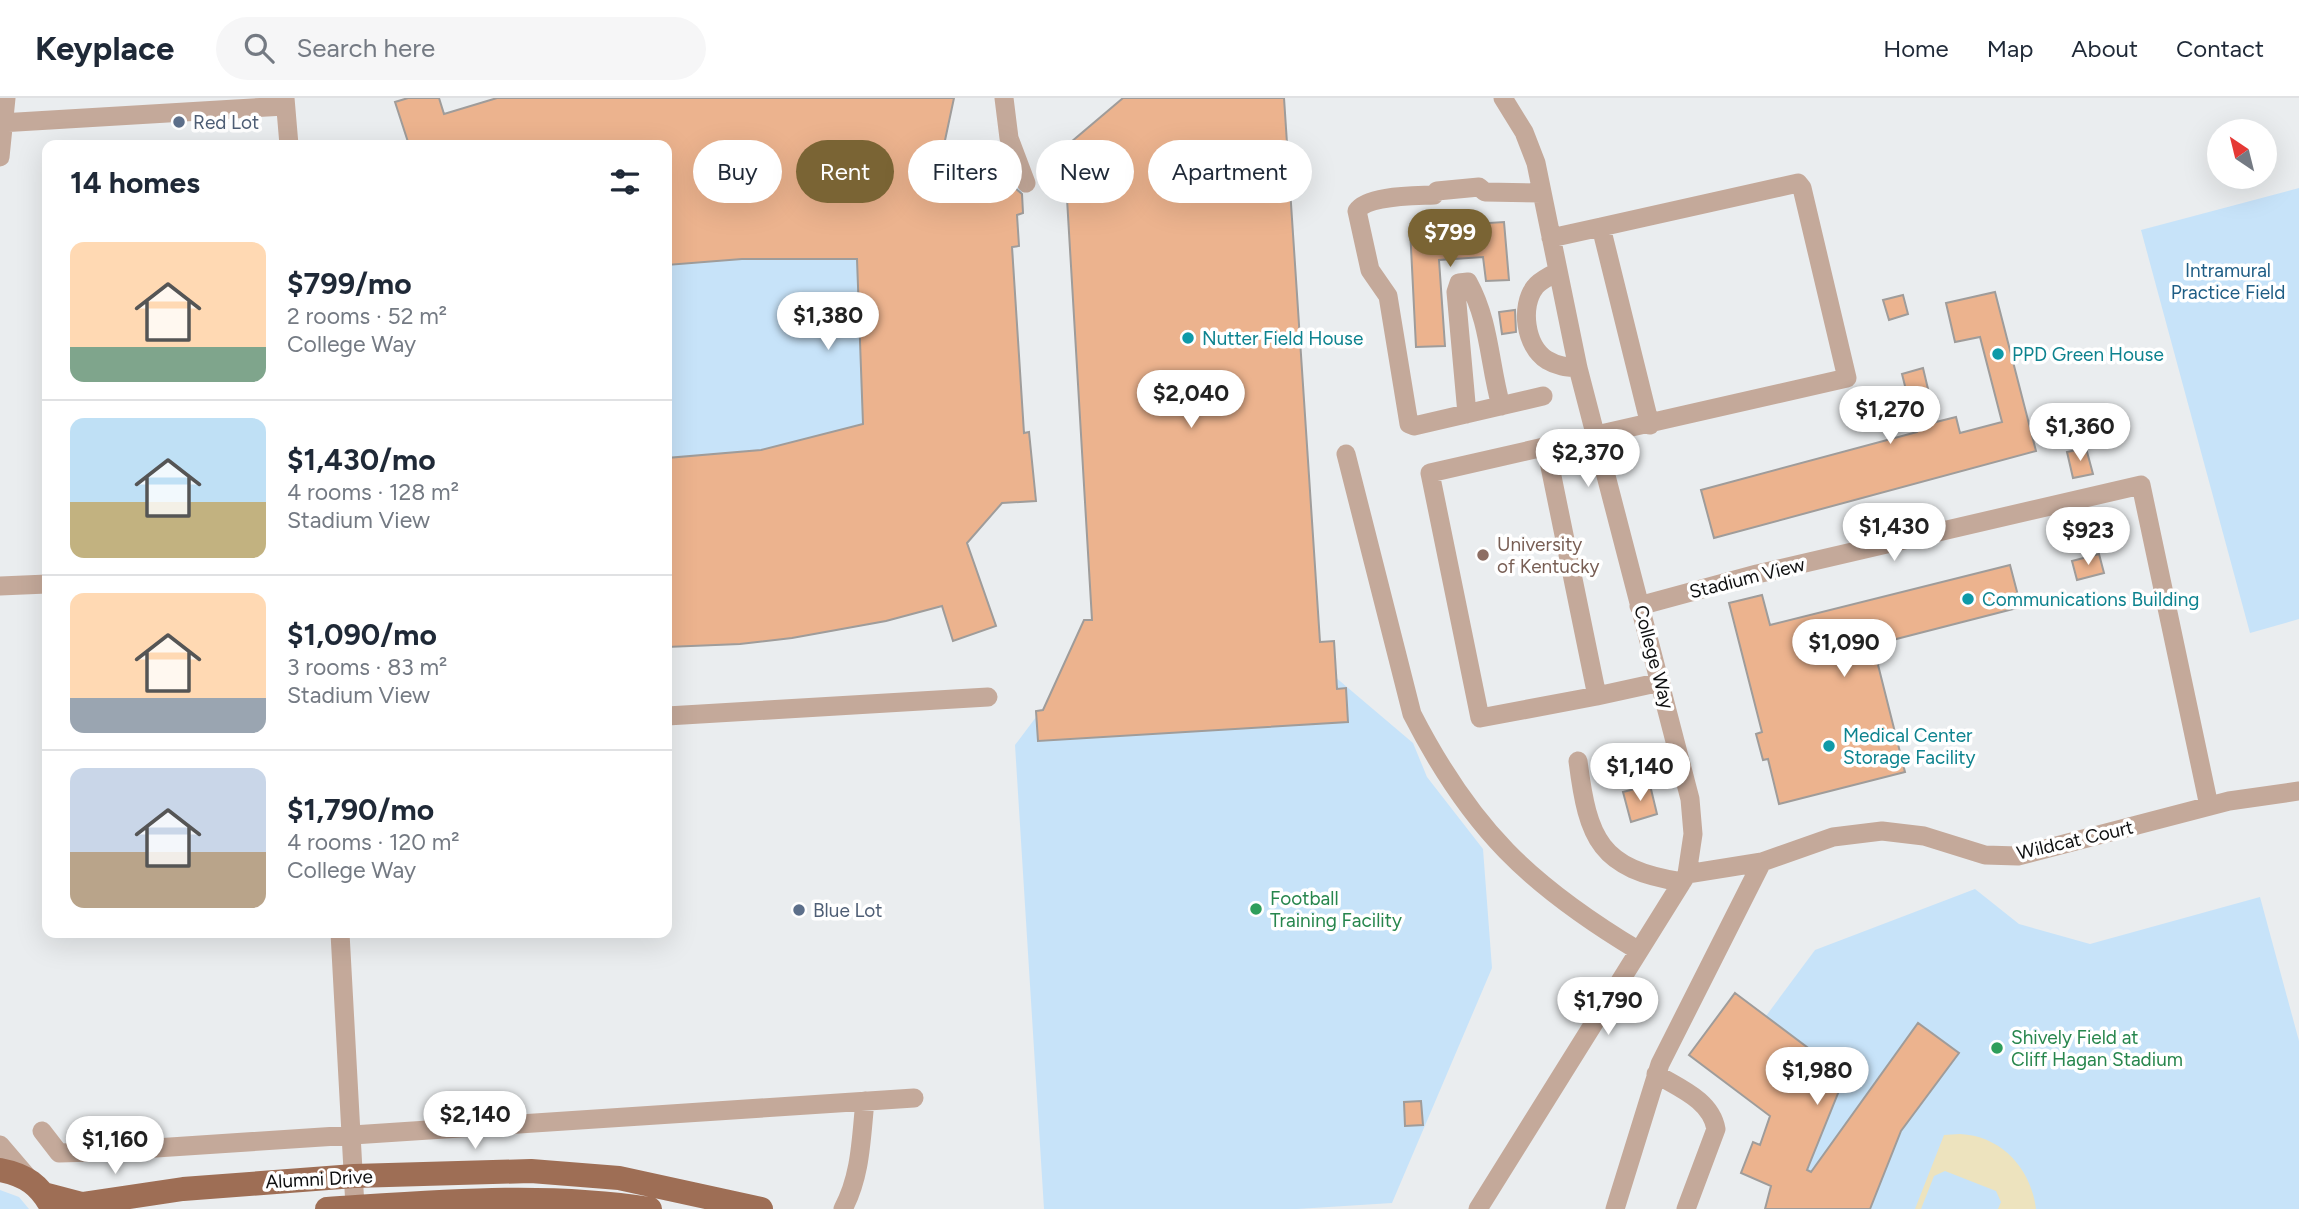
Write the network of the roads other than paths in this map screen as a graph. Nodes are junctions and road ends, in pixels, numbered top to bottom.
1 (6, 98) edge
2 (1004, 98) edge
3 (1503, 98) edge
4 (285, 102) edge
5 (2, 122) edge
6 (289, 140) edge
7 (0, 157) edge
8 (1026, 183) dead end
9 (1542, 193) junction
10 (1601, 227) junction
11 (1551, 238) junction
12 (1558, 271) junction
13 (1578, 368) junction
14 (1542, 396) dead end
15 (1501, 406) junction
16 (1467, 414) junction
17 (1650, 425) junction
18 (1596, 438) junction
19 (1546, 447) junction
20 (1346, 454) dead end
21 (42, 584) edge
22 (0, 586) edge
23 (1639, 606) junction
24 (1661, 682) junction
25 (1597, 696) junction
26 (988, 697) dead end
27 (672, 716) edge
28 (1578, 761) dead end
29 (2299, 791) edge
30 (2209, 807) junction
31 (1762, 862) junction
32 (1685, 878) junction
33 (340, 938) edge
34 (1639, 951) junction
35 (1656, 1074) junction
36 (914, 1098) dead end
37 (865, 1101) junction
38 (42, 1131) dead end
39 (352, 1135) junction
40 (0, 1145) edge
41 (0, 1170) edge
42 (354, 1176) junction
43 (43, 1194) edge
44 (1475, 1204) edge
45 (355, 1207) junction
46 (327, 1209) edge
47 (650, 1209) edge
48 (761, 1209) edge
49 (843, 1209) edge
50 (1462, 1209) edge
51 (1615, 1209) edge
52 (1686, 1209) edge

1 - 5 street
2 - 8 street
3 - 9 street, College Way
4 - 5 street
4 - 6 street
5 - 7 street
9 - 11 street, College Way
9 - 16 street
10 - 11 street
10 - 17 street
10 - 17 street
11 - 12 street, College Way
12 - 13 street, College Way
12 - 13 street
13 - 18 street, College Way
14 - 15 street
15 - 16 street
15 - 16 street
17 - 18 street
18 - 19 street
18 - 23 street, College Way
19 - 25 street
19 - 25 street
20 - 34 street
21 - 22 street
23 - 24 street, College Way
23 - 30 street, Stadium View
24 - 25 street
24 - 32 street, College Way
26 - 27 street
28 - 32 street
29 - 30 street, Wildcat Court
30 - 31 street, Wildcat Court
31 - 32 street, Wildcat Court
31 - 35 street
32 - 34 street, College Way
33 - 39 street
34 - 44 street, College Way
35 - 51 street
35 - 52 street
36 - 37 street
37 - 39 street
37 - 49 street
38 - 39 street
39 - 42 street
40 - 43 street
41 - 43 main road, Alumni Drive
42 - 43 main road, Alumni Drive
42 - 45 street
42 - 48 main road, Alumni Drive
44 - 50 street, College Way
45 - 46 main road, Alumni Drive
45 - 47 main road, Alumni Drive

